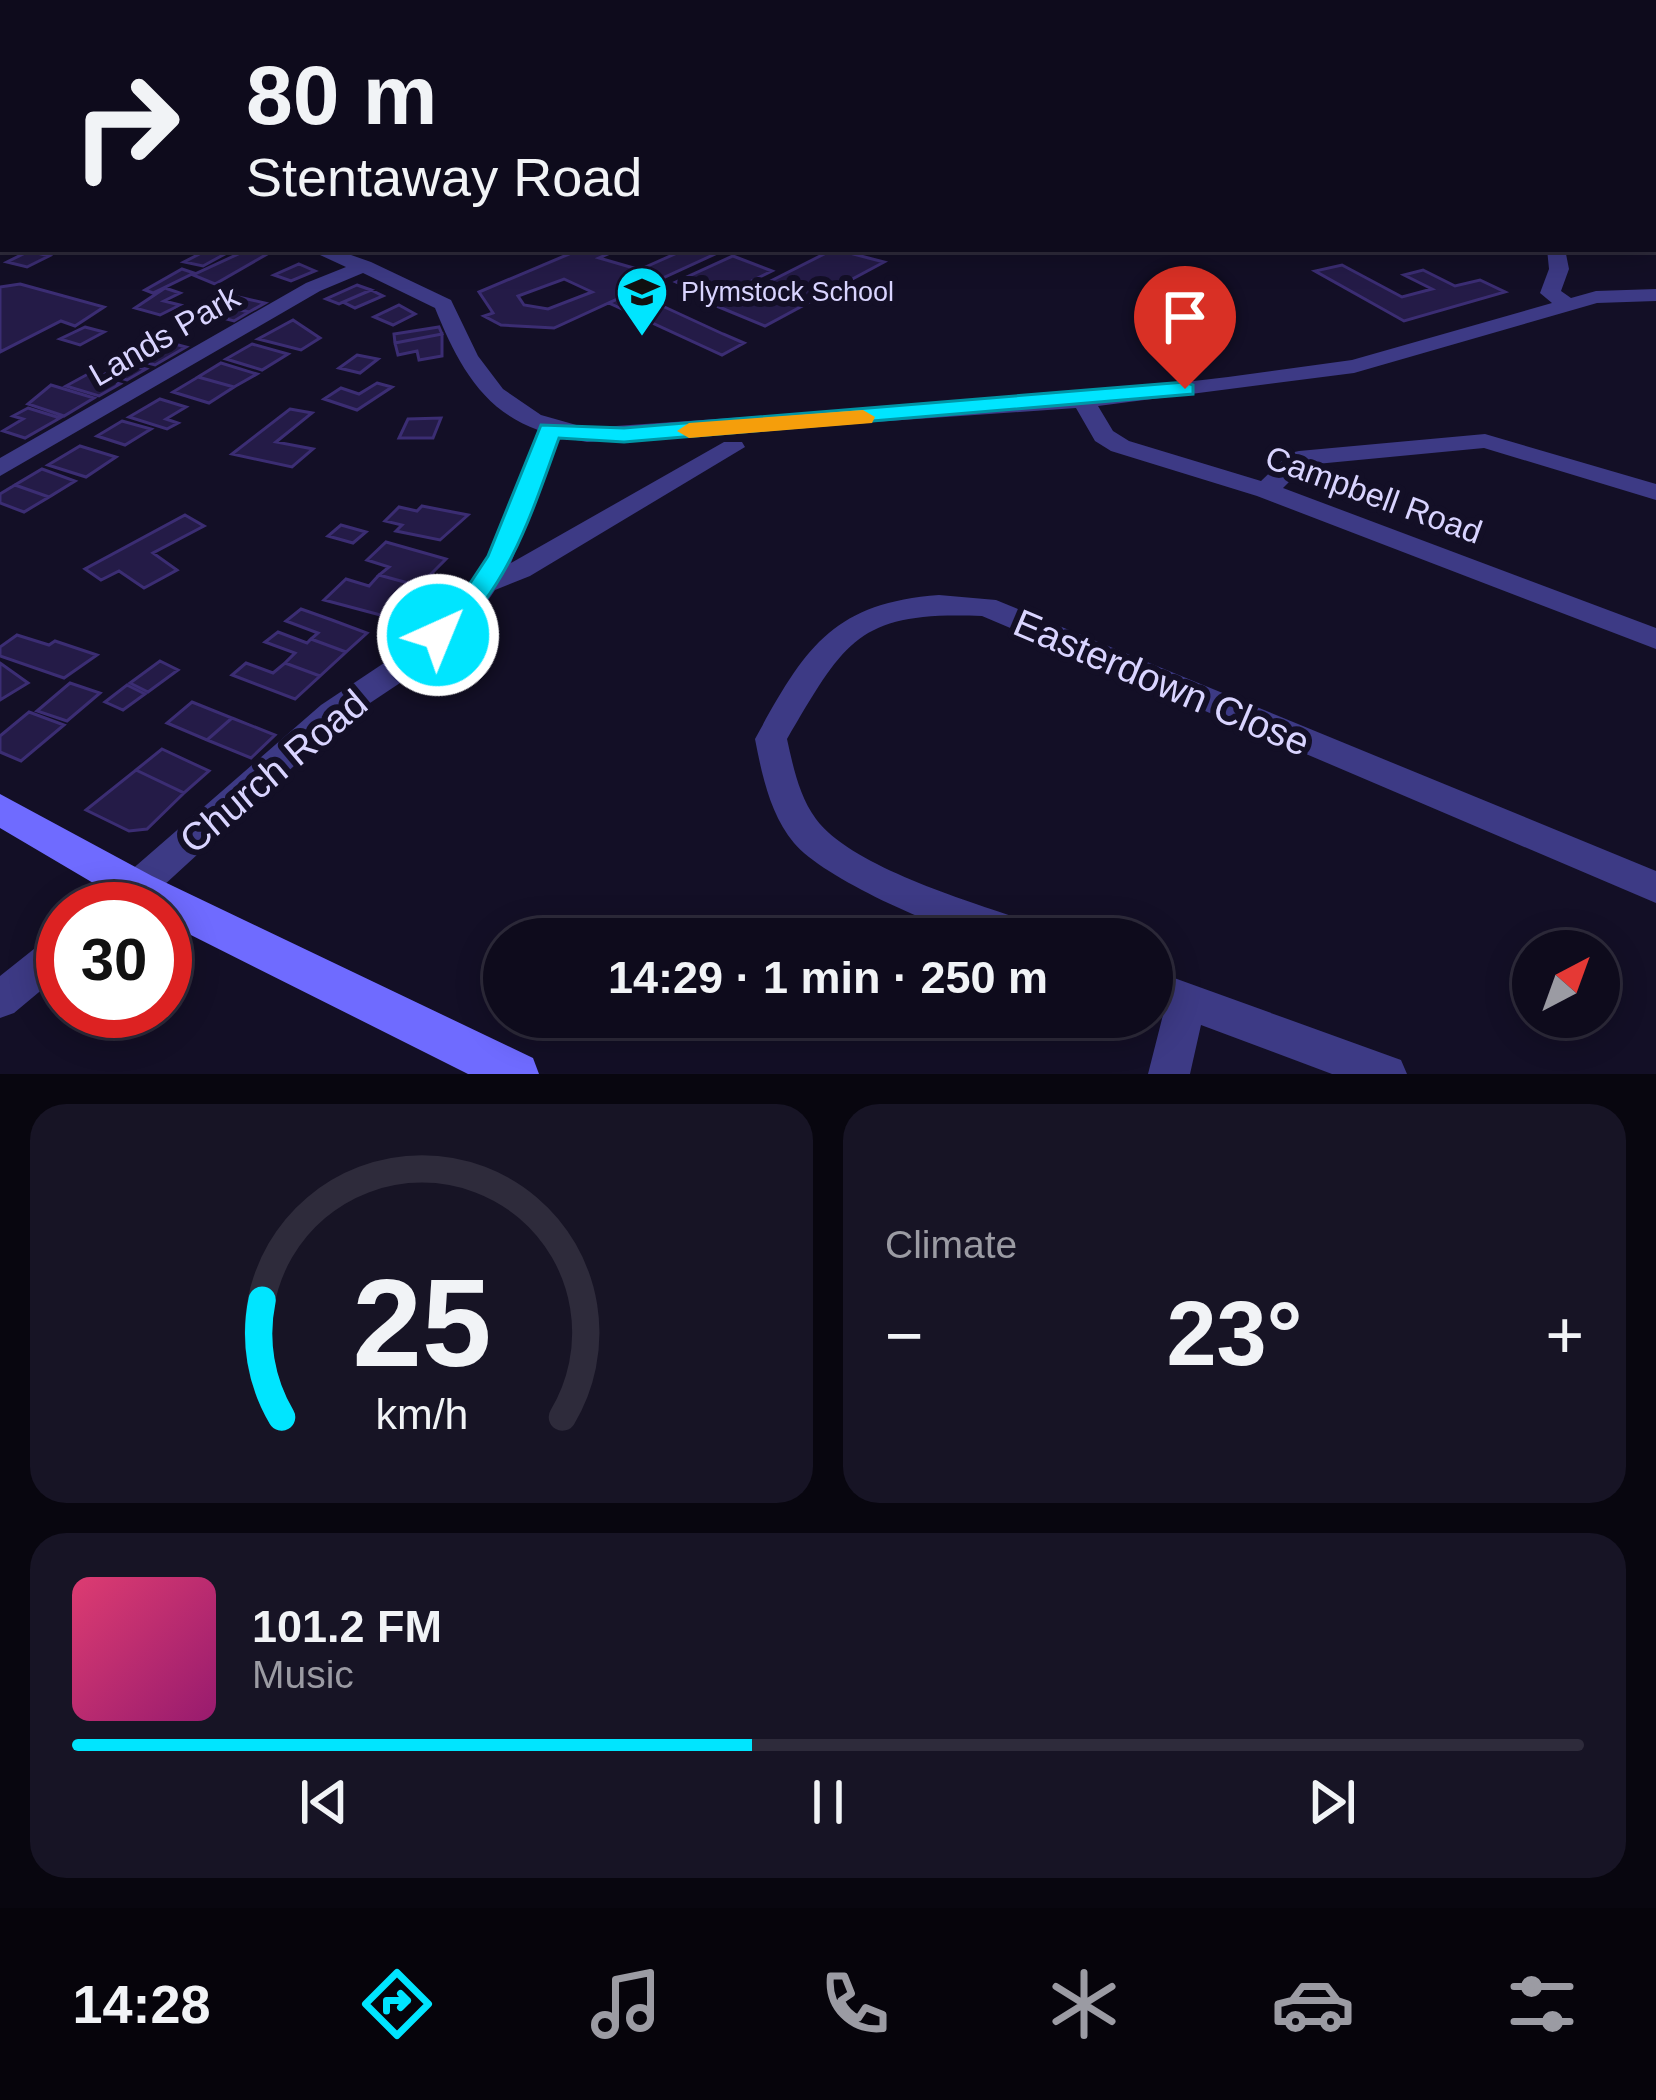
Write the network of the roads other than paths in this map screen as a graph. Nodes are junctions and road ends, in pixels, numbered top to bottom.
1 (324, 252) edge
2 (1556, 252) edge
3 (364, 266) junction
4 (1656, 295) edge
5 (1566, 303) junction
6 (1083, 401) junction
7 (550, 430) junction
8 (734, 447) dead end
9 (0, 468) edge
10 (1266, 491) junction
11 (1656, 492) edge
12 (484, 584) junction
13 (1656, 639) edge
14 (0, 809) edge
15 (102, 882) edge
16 (142, 882) edge
17 (1656, 887) edge
18 (978, 918) edge
19 (192, 929) edge
20 (36, 971) edge
21 (1173, 996) edge
22 (0, 1000) edge
23 (1169, 1038) edge
24 (516, 1074) edge
25 (1169, 1074) edge
26 (1386, 1074) edge

1 - 3 street
2 - 5 street
3 - 7 street
3 - 9 street, Lands Park
4 - 5 street
5 - 6 street
6 - 7 street
6 - 10 street, Campbell Road
7 - 12 street, Church Road
8 - 12 street, Church Road
10 - 11 street
10 - 13 street, Campbell Road
12 - 16 street, Church Road
14 - 15 street
17 - 18 street, Easterdown Close
19 - 24 street
20 - 22 street
21 - 26 street
23 - 25 street

